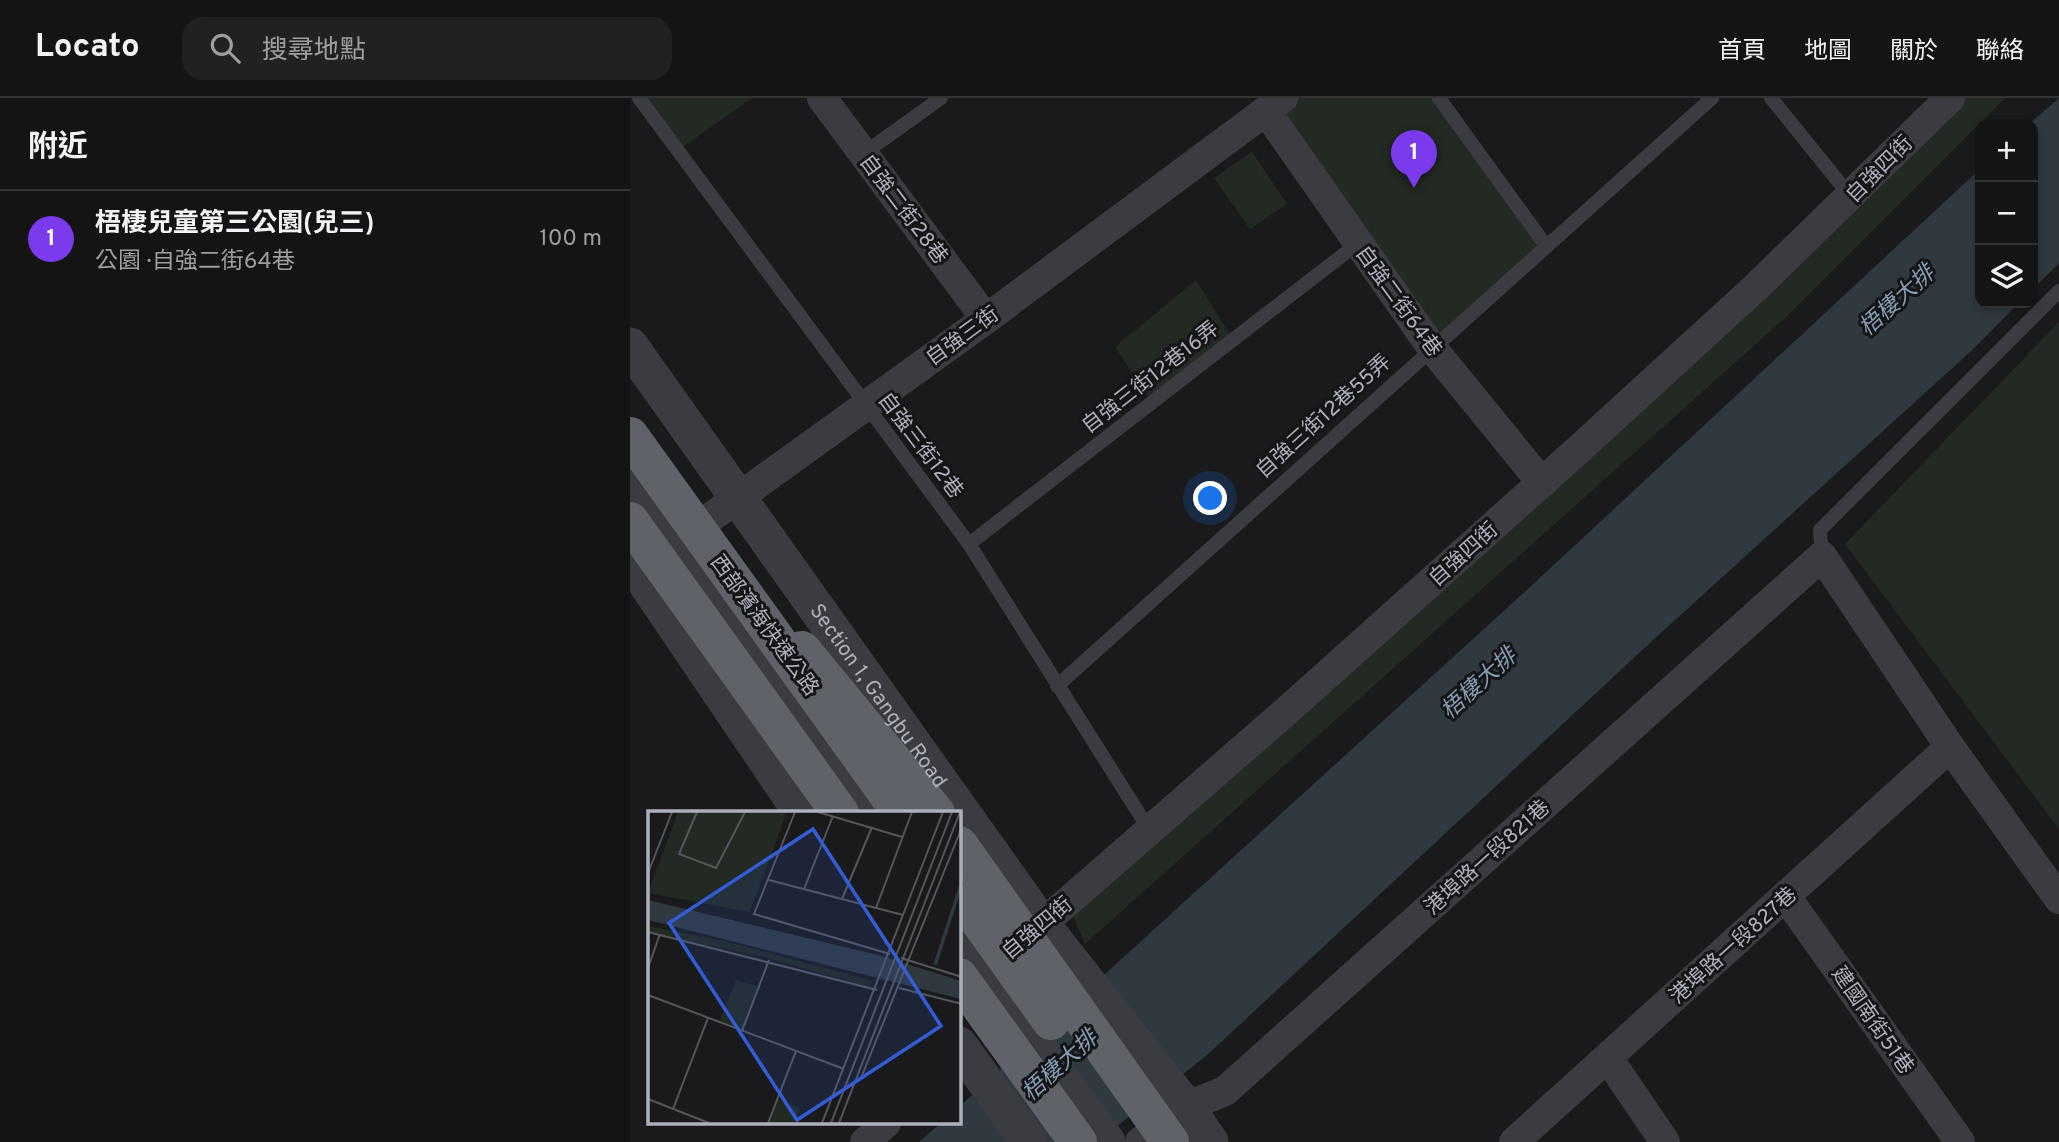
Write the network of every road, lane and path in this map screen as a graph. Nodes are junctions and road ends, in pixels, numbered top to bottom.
1 (639, 98) edge
2 (822, 98) edge
3 (941, 98) edge
4 (1439, 98) edge
5 (1712, 98) edge
6 (1771, 98) edge
7 (1950, 98) edge
8 (1274, 105) edge
9 (863, 154) junction
10 (1851, 197) junction
11 (1357, 244) junction
12 (1546, 246) junction
13 (2059, 291) edge
14 (986, 319) junction
15 (630, 346) edge
16 (1432, 348) junction
17 (866, 406) junction
18 (630, 436) edge
19 (630, 479) edge
20 (1542, 483) junction
21 (740, 496) junction
22 (630, 522) edge
23 (676, 543) junction
24 (969, 544) junction
25 (1822, 556) junction
26 (634, 564) edge
27 (731, 577) junction
28 (695, 613) junction
29 (1057, 686) junction
30 (1950, 747) junction
31 (801, 811) edge
32 (817, 811) edge
33 (839, 811) edge
34 (867, 811) edge
35 (900, 811) edge
36 (934, 811) edge
37 (1150, 831) junction
38 (961, 848) edge
39 (961, 896) edge
40 (1787, 898) junction
41 (2059, 899) edge
42 (1042, 925) junction
43 (961, 950) edge
44 (967, 980) edge
45 (961, 1012) edge
46 (961, 1051) edge
47 (1608, 1058) junction
48 (1186, 1107) junction
49 (885, 1124) edge
50 (865, 1142) edge
51 (1029, 1142) edge
52 (1055, 1142) edge
53 (1078, 1142) edge
54 (1107, 1142) edge
55 (1139, 1142) edge
56 (1170, 1142) edge
57 (1210, 1142) edge
58 (1514, 1142) edge
59 (1665, 1142) edge
60 (1960, 1142) edge

1 - 17 lane, 自強三街12巷
2 - 9 street, 自強二街28巷
3 - 9 lane
4 - 12 lane
5 - 12 lane, 自強三街12巷55弄
6 - 10 lane
7 - 10 street, 自強四街
8 - 11 street, 自強二街64巷
8 - 14 street, 自強三街
9 - 14 street, 自強二街28巷
10 - 20 street, 自強四街
11 - 16 street, 自強二街64巷
11 - 24 lane, 自強三街12巷16弄
12 - 16 lane, 自強三街12巷55弄
13 - 25 lane
14 - 17 street, 自強三街
15 - 21 street, Section 1, Gangbu Road
16 - 20 street, 自強二街64巷
16 - 29 lane, 自強三街12巷55弄
17 - 21 street, 自強三街
17 - 24 lane, 自強三街12巷
18 - 27 highway, 西部濱海快速公路, bridge
19 - 23 street
20 - 37 street, 自強四街
21 - 23 street, 自強三街
21 - 42 street, Section 1, Gangbu Road
22 - 28 highway, bridge
23 - 26 street, 自強三街
23 - 34 street
24 - 29 lane, 自強三街12巷
25 - 30 street
25 - 48 street, 港埠路一段821巷
26 - 31 street
27 - 35 highway, 西部濱海快速公路, bridge
27 - 36 highway, bridge
28 - 32 highway, bridge
28 - 33 highway, bridge
29 - 37 lane, 自強三街12巷
30 - 40 street, 港埠路一段827巷
30 - 41 street
37 - 42 street, 自強四街
38 - 56 highway, bridge
39 - 55 highway, bridge
40 - 47 street, 港埠路一段827巷
40 - 60 street, 建國南街51巷
42 - 44 street, 自強四街
42 - 48 street, Section 1, Gangbu Road
43 - 44 street
44 - 53 highway, bridge
44 - 54 street
45 - 52 highway
46 - 51 street
47 - 58 street, 港埠路一段827巷
47 - 59 street
48 - 55 street, 港埠路一段821巷
48 - 57 street, Section 1, Gangbu Road
49 - 50 street

